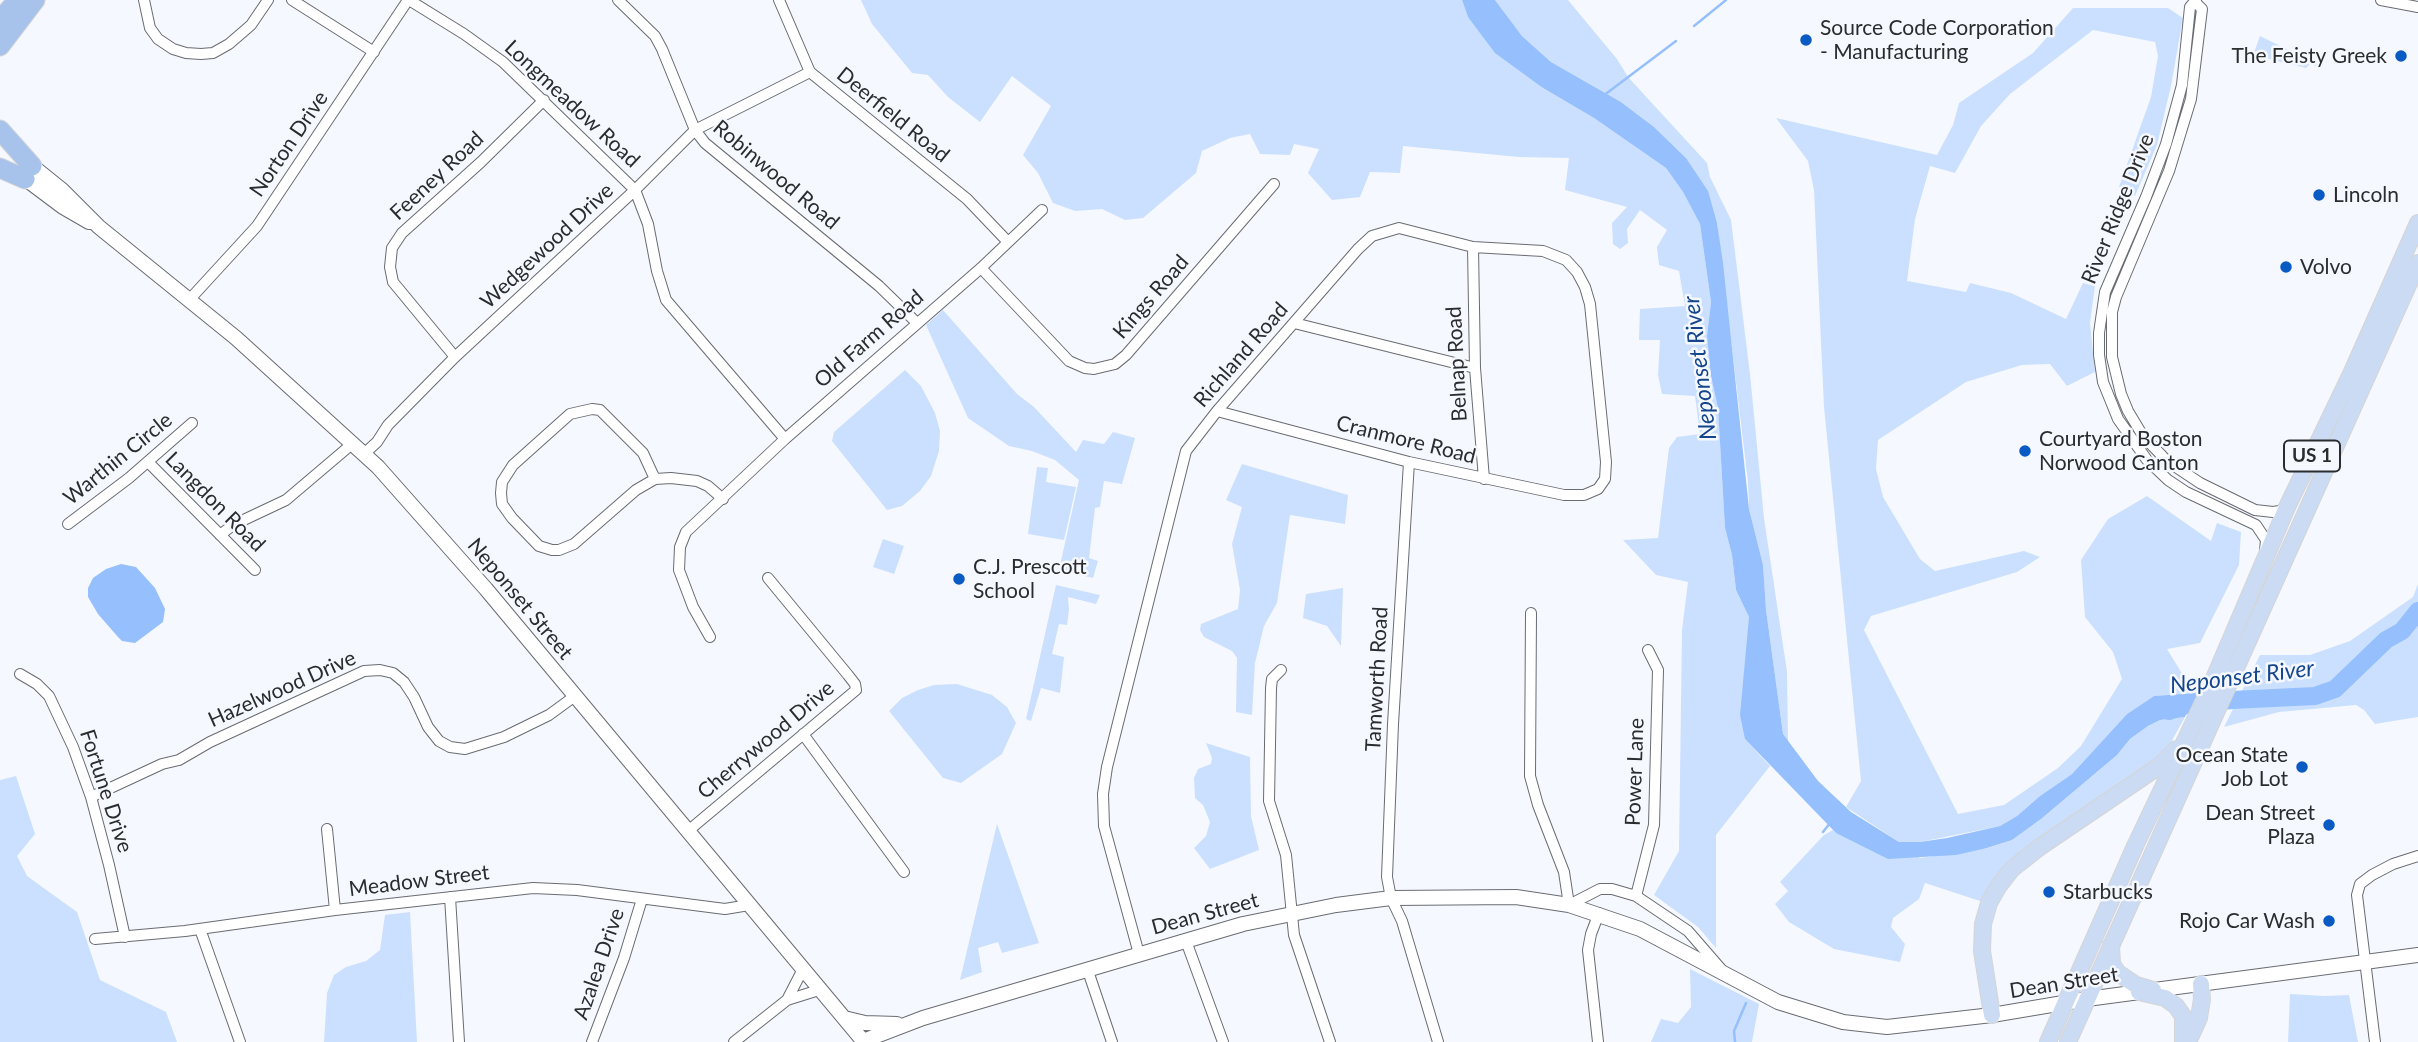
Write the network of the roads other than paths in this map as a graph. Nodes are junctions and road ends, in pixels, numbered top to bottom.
1 (18, 0) edge
2 (35, 0) edge
3 (144, 0) edge
4 (268, 0) edge
5 (292, 0) edge
6 (408, 0) edge
7 (618, 0) edge
8 (779, 0) edge
9 (2381, 0) edge
10 (2196, 1) edge
11 (2418, 8) edge
12 (0, 20) edge
13 (0, 46) edge
14 (374, 52) junction
15 (810, 72) junction
16 (544, 100) junction
17 (0, 130) edge
18 (695, 130) junction
19 (0, 141) edge
20 (0, 159) edge
21 (0, 168) edge
22 (29, 172) junction
23 (1274, 184) dead end
24 (635, 190) junction
25 (1042, 210) dead end
26 (2418, 223) edge
27 (1008, 242) junction
28 (1473, 247) junction
29 (2418, 263) edge
30 (981, 268) junction
31 (190, 299) junction
32 (916, 322) junction
33 (1294, 323) junction
34 (455, 357) junction
35 (1475, 369) junction
36 (1217, 411) junction
37 (192, 423) dead end
38 (785, 439) junction
39 (352, 444) junction
40 (365, 453) junction
41 (148, 462) junction
42 (1409, 462) junction
43 (655, 479) junction
44 (1483, 479) junction
45 (1587, 494) joint
46 (723, 499) junction
47 (2288, 505) junction
48 (68, 524) dead end
49 (220, 535) junction
50 (2262, 565) junction
51 (255, 570) dead end
52 (768, 578) dead end
53 (1531, 613) dead end
54 (710, 637) dead end
55 (1648, 650) dead end
56 (1281, 670) dead end
57 (20, 674) dead end
58 (2217, 690) junction
59 (575, 696) junction
60 (803, 734) junction
61 (2183, 743) junction
62 (91, 797) junction
63 (327, 829) dead end
64 (688, 831) junction
65 (2418, 856) edge
66 (904, 872) dead end
67 (1636, 896) junction
68 (450, 897) junction
69 (1391, 898) junction
70 (642, 899) junction
71 (749, 905) junction
72 (1569, 905) junction
73 (335, 910) junction
74 (1292, 913) junction
75 (1599, 914) junction
76 (200, 929) junction
77 (125, 937) junction
78 (95, 939) dead end
79 (1186, 941) junction
80 (2111, 945) junction
81 (1139, 954) junction
82 (2418, 955) edge
83 (2366, 961) junction
84 (803, 969) junction
85 (1088, 971) junction
86 (1724, 973) junction
87 (2201, 984) junction
88 (820, 990) junction
89 (2147, 991) junction
90 (2087, 999) junction
91 (787, 1000) junction
92 (2065, 1003) junction
93 (1992, 1015) junction
94 (844, 1018) junction
95 (912, 1023) junction
96 (240, 1042) edge
97 (458, 1042) edge
98 (592, 1042) edge
99 (734, 1042) edge
100 (863, 1042) edge
101 (898, 1042) edge
102 (1112, 1042) edge
103 (1223, 1042) edge
104 (1330, 1042) edge
105 (1438, 1042) edge
106 (1598, 1042) edge
107 (2048, 1042) edge
108 (2068, 1042) edge
109 (2186, 1042) edge
110 (2375, 1042) edge

1 - 12 highway
2 - 13 highway
3 - 4 street
5 - 14 street
6 - 14 street, Norton Drive
6 - 16 street, Longmeadow Road
7 - 18 street, Robinwood Road
8 - 15 street, Deerfield Road
9 - 11 street
10 - 47 street, River Ridge Drive
10 - 50 street, River Ridge Drive
14 - 31 street, Norton Drive
15 - 18 street, Wedgewood Drive
15 - 27 street, Deerfield Road
16 - 24 street, Longmeadow Road
16 - 34 street, Feeney Road
17 - 22 highway
18 - 24 street, Wedgewood Drive
18 - 32 street, Robinwood Road
19 - 22 main road, Neponset Street
20 - 22 main road, Neponset Street
21 - 22 highway
22 - 31 main road, Neponset Street
23 - 30 street, Kings Road
24 - 34 street, Wedgewood Drive
24 - 38 street, Longmeadow Road
25 - 27 street, Old Farm Road
26 - 47 main road, US 1
27 - 30 street, Old Farm Road
28 - 33 street, Richland Road
28 - 35 street, Belnap Road
28 - 45 street, Richland Road
29 - 58 main road, US 1
30 - 32 street, Old Farm Road
31 - 39 main road, Neponset Street
32 - 38 street, Old Farm Road
33 - 35 street
33 - 36 street, Richland Road
34 - 40 street, Wedgewood Drive
35 - 44 street, Belnap Road
36 - 42 street, Cranmore Road
36 - 81 street, Richland Road
37 - 41 street, Warthin Circle
38 - 46 street, Old Farm Road
39 - 40 main road, Neponset Street
39 - 49 street
40 - 59 main road, Neponset Street
41 - 48 street, Warthin Circle
41 - 49 street, Langdon Road
42 - 44 street, Cranmore Road
42 - 69 street, Tamworth Road
43 - 43 street
43 - 46 street
44 - 45 street, Cranmore Road
46 - 54 street, Old Farm Road
47 - 50 main road, US 1
49 - 51 street, Langdon Road
50 - 58 main road, US 1
52 - 60 street, Cherrywood Drive
53 - 72 street
55 - 67 street, Power Lane
56 - 74 street
57 - 62 street, Fortune Drive
58 - 61 main road, US 1
58 - 80 main road, US 1
59 - 62 street, Hazelwood Drive
59 - 64 main road, Neponset Street
60 - 64 street, Cherrywood Drive
60 - 66 street
61 - 92 main road, US 1
61 - 93 main road
62 - 77 street, Fortune Drive
63 - 73 street
64 - 71 main road, Neponset Street
65 - 83 street
67 - 72 street, Dean Street
67 - 86 street, Dean Street
68 - 70 street, Meadow Street
68 - 73 street, Meadow Street
68 - 97 street
69 - 72 main road, Dean Street
69 - 74 main road, Dean Street
69 - 105 street, Tamworth Road
70 - 71 street, Meadow Street
70 - 98 street, Azalea Drive
71 - 84 main road, Neponset Street
72 - 75 main road, Dean Street
73 - 76 street, Meadow Street
74 - 79 main road, Dean Street
74 - 104 street
75 - 86 main road, Dean Street
75 - 106 street
76 - 77 street, Meadow Street
76 - 96 street
77 - 78 street, Meadow Street
79 - 81 main road, Dean Street
79 - 103 street
80 - 89 main road
80 - 90 main road, US 1
81 - 85 main road, Dean Street
82 - 83 main road, Dean Street
83 - 87 main road, Dean Street
83 - 110 street
84 - 88 main road, Neponset Street
84 - 91 street
85 - 95 main road, Dean Street
85 - 102 street
86 - 93 main road, Dean Street
87 - 89 main road, Dean Street
87 - 109 main road
88 - 91 street
88 - 94 main road, Neponset Street
89 - 90 main road, Dean Street
89 - 109 main road
90 - 92 main road, Dean Street
90 - 108 main road, US 1
91 - 99 street
92 - 93 main road, Dean Street
92 - 107 main road, US 1
94 - 95 main road
94 - 100 main road, Neponset Street
95 - 100 main road, Dean Street
95 - 101 main road

